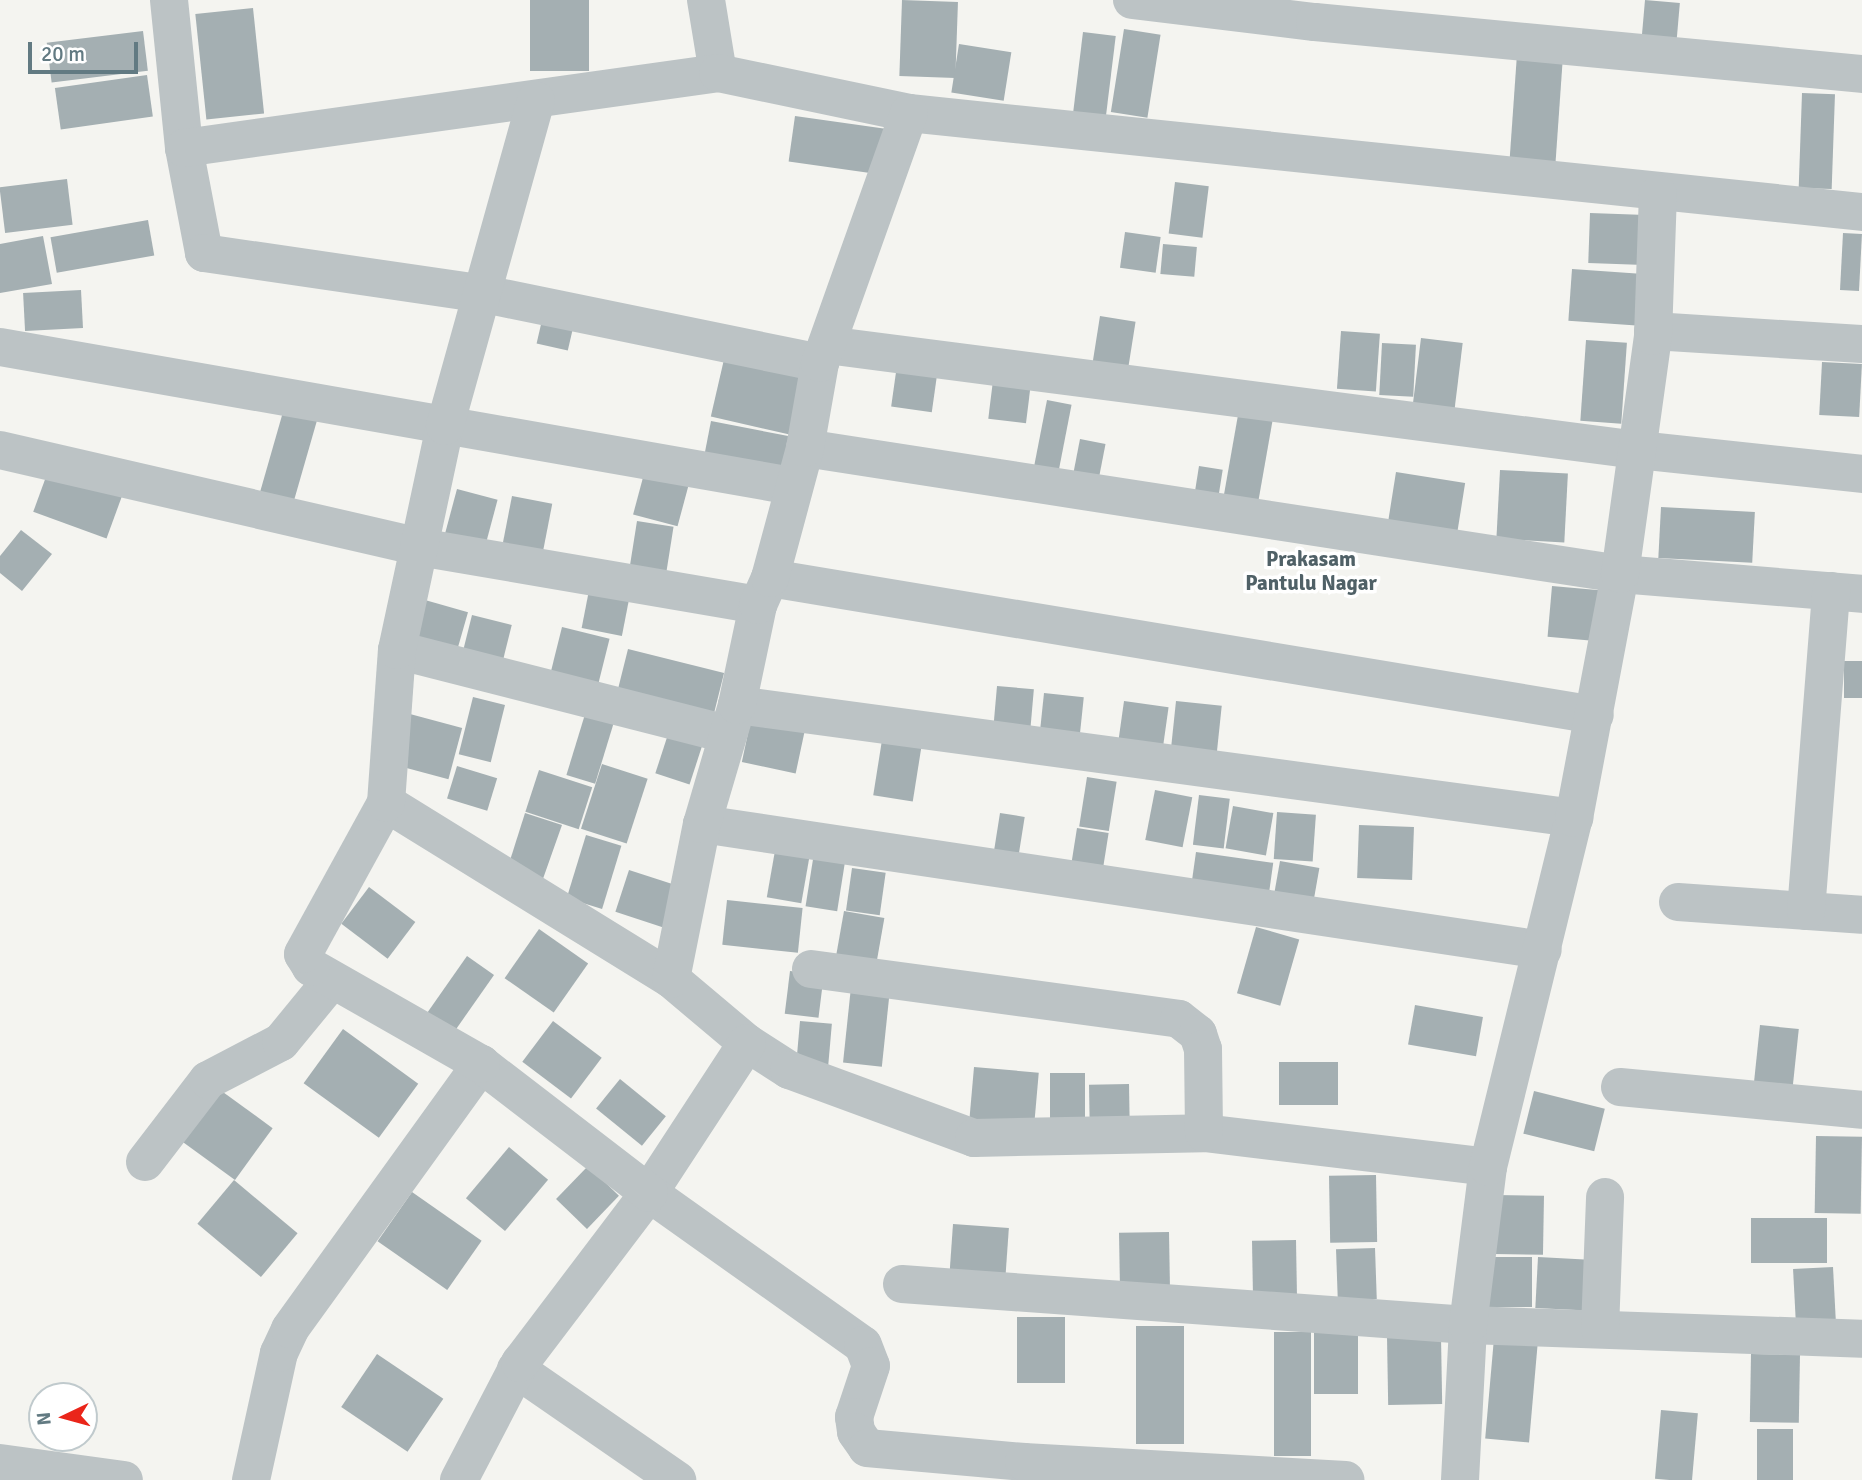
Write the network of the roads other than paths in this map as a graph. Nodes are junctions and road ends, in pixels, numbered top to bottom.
1 (169, 0) edge
2 (706, 0) edge
3 (1132, 0) edge
4 (718, 74) junction
5 (1862, 74) edge
6 (536, 100) junction
7 (909, 113) junction
8 (184, 148) junction
9 (1658, 194) junction
10 (1862, 212) edge
11 (484, 294) junction
12 (1653, 331) junction
13 (1862, 344) edge
14 (0, 347) edge
15 (823, 354) junction
16 (445, 425) junction
17 (805, 448) junction
18 (0, 450) edge
19 (1638, 450) junction
20 (1862, 474) edge
21 (792, 486) junction
22 (419, 547) junction
23 (1620, 574) junction
24 (764, 591) junction
25 (1847, 593) edge
26 (397, 650) junction
27 (1595, 715) junction
28 (732, 719) junction
29 (386, 803) junction
30 (1574, 818) junction
31 (702, 824) junction
32 (1678, 902) dead end
33 (1806, 911) junction
34 (1862, 915) edge
35 (1543, 950) junction
36 (811, 969) dead end
37 (671, 979) junction
38 (332, 980) junction
39 (747, 1043) junction
40 (481, 1064) junction
41 (1620, 1087) dead end
42 (1862, 1110) edge
43 (1204, 1133) junction
44 (145, 1162) dead end
45 (1488, 1167) junction
46 (649, 1192) junction
47 (1605, 1197) dead end
48 (902, 1284) dead end
49 (1468, 1325) junction
50 (1600, 1329) junction
51 (1862, 1339) edge
52 (516, 1369) junction
53 (0, 1463) edge
54 (124, 1480) edge
55 (251, 1480) edge
56 (459, 1480) edge
57 (677, 1480) edge
58 (1345, 1480) edge
59 (1460, 1480) edge

1 - 8 street
2 - 4 street
3 - 5 street
4 - 6 street
4 - 7 street
6 - 8 street
6 - 11 street
7 - 9 street
7 - 15 street
8 - 11 street
9 - 10 street
9 - 12 street
11 - 15 street
11 - 16 street
12 - 13 street
12 - 19 street
14 - 16 street
15 - 17 street
15 - 19 street
16 - 21 street
16 - 22 street
17 - 21 street
17 - 23 street
18 - 22 street
19 - 20 street
19 - 23 street
21 - 24 street
22 - 24 street
22 - 26 street
23 - 25 street
23 - 27 street
24 - 27 street
24 - 28 street
25 - 33 street
26 - 28 street
26 - 29 street
27 - 30 street
28 - 30 street
28 - 31 street
29 - 37 street
29 - 38 street
30 - 35 street
31 - 35 street
31 - 37 street
32 - 33 street
33 - 34 street
35 - 45 street
36 - 43 street
37 - 39 street
38 - 40 street
38 - 44 street
39 - 43 street
39 - 46 street
40 - 46 street
40 - 55 street
41 - 42 street
43 - 45 street
45 - 49 street
46 - 52 street
46 - 58 street
47 - 50 street
48 - 49 street
49 - 50 street
49 - 59 street
50 - 51 street
52 - 56 street
52 - 57 street
53 - 54 street

